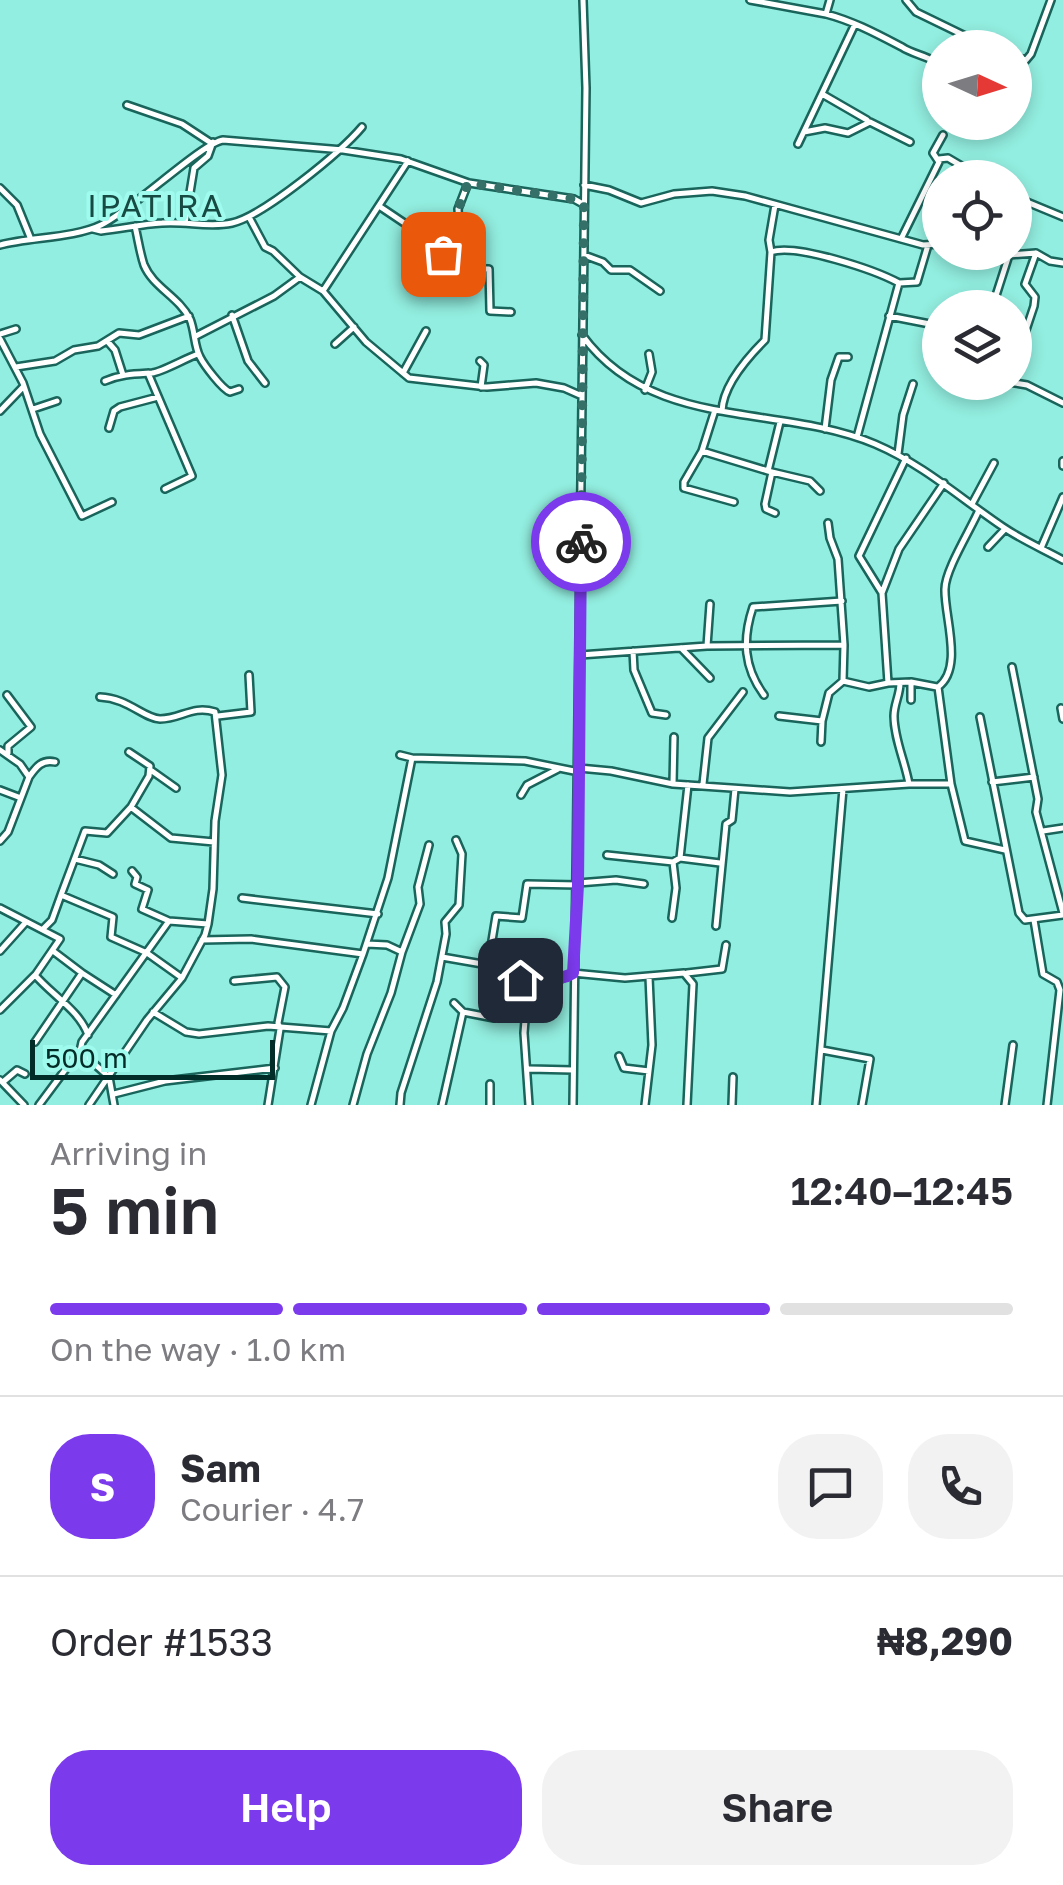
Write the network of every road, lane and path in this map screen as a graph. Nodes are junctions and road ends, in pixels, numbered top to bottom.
1 (582, 0) edge
2 (750, 0) edge
3 (830, 0) edge
4 (906, 0) edge
5 (1051, 0) edge
6 (826, 14) junction
7 (855, 24) junction
8 (953, 30) edge
9 (1032, 49) edge
10 (922, 55) edge
11 (822, 94) junction
12 (127, 106) dead end
13 (870, 122) junction
14 (362, 127) dead end
15 (804, 132) junction
16 (940, 140) edge
17 (212, 142) junction
18 (910, 142) dead end
19 (798, 144) dead end
20 (343, 150) junction
21 (939, 159) junction
22 (951, 160) edge
23 (408, 161) junction
24 (468, 183) junction
25 (584, 185) junction
26 (0, 188) edge
27 (584, 195) junction
28 (574, 199) junction
29 (584, 204) junction
30 (1032, 204) edge
31 (776, 205) junction
32 (379, 206) junction
33 (249, 217) junction
34 (1063, 218) edge
35 (185, 223) junction
36 (135, 226) junction
37 (95, 229) junction
38 (30, 237) junction
39 (902, 237) junction
40 (922, 242) edge
41 (0, 245) edge
42 (443, 248) junction
43 (771, 252) junction
44 (1032, 253) edge
45 (1036, 253) junction
46 (584, 255) junction
47 (1063, 262) edge
48 (922, 265) edge
49 (300, 277) junction
50 (900, 282) junction
51 (1030, 290) edge
52 (323, 291) junction
53 (660, 292) dead end
54 (511, 312) dead end
55 (232, 315) junction
56 (188, 316) junction
57 (889, 316) junction
58 (922, 322) edge
59 (354, 327) junction
60 (16, 328) dead end
61 (426, 330) dead end
62 (580, 333) junction
63 (0, 336) edge
64 (196, 336) junction
65 (106, 341) junction
66 (335, 344) dead end
67 (6, 351) junction
68 (198, 354) junction
69 (649, 354) dead end
70 (0, 357) edge
71 (848, 357) dead end
72 (480, 361) dead end
73 (16, 367) junction
74 (148, 373) junction
75 (403, 373) junction
76 (123, 374) junction
77 (105, 381) dead end
78 (264, 383) dead end
79 (913, 384) dead end
80 (24, 386) junction
81 (482, 387) junction
82 (1032, 388) edge
83 (239, 390) dead end
84 (645, 390) junction
85 (158, 397) junction
86 (583, 397) junction
87 (57, 401) dead end
88 (1063, 403) edge
89 (32, 410) junction
90 (718, 410) junction
91 (0, 411) edge
92 (780, 422) junction
93 (109, 428) dead end
94 (825, 429) junction
95 (857, 438) junction
96 (702, 451) junction
97 (898, 454) junction
98 (906, 458) junction
99 (994, 464) dead end
100 (770, 471) junction
101 (944, 483) junction
102 (165, 488) dead end
103 (820, 491) dead end
104 (1063, 497) edge
105 (112, 502) dead end
106 (734, 502) dead end
107 (972, 504) junction
108 (980, 510) junction
109 (775, 514) dead end
110 (828, 523) dead end
111 (1005, 529) junction
112 (988, 547) dead end
113 (1041, 548) junction
114 (1063, 560) edge
115 (882, 592) junction
116 (842, 602) junction
117 (710, 604) dead end
118 (844, 644) junction
119 (707, 646) junction
120 (680, 647) junction
121 (744, 648) junction
122 (633, 651) junction
123 (580, 656) junction
124 (1012, 667) dead end
125 (249, 674) dead end
126 (710, 678) dead end
127 (843, 681) junction
128 (900, 682) junction
129 (911, 682) junction
130 (888, 683) junction
131 (938, 687) junction
132 (744, 692) dead end
133 (764, 694) dead end
134 (6, 695) dead end
135 (100, 697) dead end
136 (911, 700) dead end
137 (1061, 708) edge
138 (218, 716) junction
139 (666, 716) dead end
140 (779, 716) dead end
141 (980, 717) dead end
142 (1063, 719) edge
143 (822, 720) junction
144 (674, 737) dead end
145 (821, 742) dead end
146 (0, 750) edge
147 (129, 752) dead end
148 (400, 755) dead end
149 (10, 756) junction
150 (412, 758) junction
151 (55, 762) dead end
152 (558, 769) junction
153 (152, 770) junction
154 (579, 770) junction
155 (29, 777) junction
156 (1034, 777) junction
157 (992, 782) junction
158 (673, 784) junction
159 (703, 784) junction
160 (909, 784) junction
161 (951, 784) junction
162 (688, 785) junction
163 (176, 788) dead end
164 (735, 789) junction
165 (843, 789) junction
166 (0, 790) edge
167 (521, 795) dead end
168 (21, 798) junction
169 (131, 807) junction
170 (1063, 828) edge
171 (1043, 831) junction
172 (456, 840) dead end
173 (0, 841) edge
174 (214, 842) junction
175 (428, 846) dead end
176 (1005, 850) junction
177 (607, 855) dead end
178 (74, 859) junction
179 (676, 860) junction
180 (720, 864) junction
181 (132, 871) dead end
182 (113, 874) dead end
183 (578, 884) junction
184 (644, 884) dead end
185 (62, 895) junction
186 (242, 898) dead end
187 (0, 908) edge
188 (378, 914) junction
189 (1063, 914) edge
190 (672, 918) dead end
191 (1034, 920) junction
192 (168, 921) junction
193 (26, 922) junction
194 (208, 924) junction
195 (716, 926) dead end
196 (44, 928) junction
197 (200, 940) junction
198 (367, 944) junction
199 (726, 945) dead end
200 (0, 951) edge
201 (53, 951) junction
202 (402, 952) junction
203 (147, 954) junction
204 (363, 954) junction
205 (442, 958) junction
206 (400, 960) junction
207 (410, 962) dead end
208 (488, 965) junction
209 (82, 973) junction
210 (573, 973) junction
211 (684, 974) junction
212 (35, 975) junction
213 (649, 977) junction
214 (182, 978) junction
215 (234, 980) dead end
216 (528, 982) junction
217 (494, 990) dead end
218 (116, 995) junction
219 (60, 1002) junction
220 (454, 1002) dead end
221 (0, 1010) edge
222 (154, 1012) junction
223 (464, 1012) junction
224 (483, 1014) junction
225 (494, 1018) dead end
226 (280, 1029) junction
227 (331, 1031) junction
228 (88, 1035) junction
229 (35, 1042) dead end
230 (1013, 1045) dead end
231 (822, 1050) junction
232 (619, 1056) dead end
233 (85, 1057) junction
234 (275, 1068) junction
235 (529, 1069) junction
236 (573, 1070) junction
237 (650, 1073) junction
238 (25, 1074) dead end
239 (109, 1077) junction
240 (732, 1077) dead end
241 (1, 1081) edge
242 (490, 1084) dead end
243 (114, 1094) junction
244 (24, 1105) edge
245 (38, 1105) edge
246 (89, 1105) edge
247 (114, 1105) edge
248 (268, 1105) edge
249 (311, 1105) edge
250 (354, 1105) edge
251 (400, 1105) edge
252 (442, 1105) edge
253 (490, 1105) edge
254 (529, 1105) edge
255 (573, 1105) edge
256 (646, 1105) edge
257 (687, 1105) edge
258 (732, 1105) edge
259 (816, 1105) edge
260 (862, 1105) edge
261 (1005, 1105) edge
262 (1046, 1105) edge

1 - 25 street
2 - 6 street
3 - 6 street
4 - 8 street
5 - 9 street
6 - 7 street
7 - 10 street
7 - 11 street
11 - 13 street
11 - 15 street
12 - 17 street
13 - 15 street
13 - 18 street
14 - 20 street
15 - 19 street
16 - 21 street
17 - 20 street
17 - 35 street
17 - 37 street
20 - 23 street
20 - 33 street
21 - 22 street
21 - 39 street
23 - 24 street
23 - 32 street
24 - 28 street
24 - 42 street
25 - 27 street
25 - 31 street
26 - 38 street
27 - 28 street
27 - 29 street
28 - 29 street
29 - 46 street
30 - 34 street
31 - 39 street
31 - 43 street
32 - 42 street
32 - 52 street
33 - 35 street
33 - 49 street
35 - 36 street
36 - 37 street
36 - 56 street
37 - 38 street
38 - 41 street
39 - 40 street
42 - 54 street
43 - 50 street
43 - 90 street
44 - 45 street
45 - 47 street
45 - 51 street
46 - 53 street
46 - 62 street
48 - 50 street
49 - 52 street
49 - 55 street
50 - 57 street
52 - 59 street
55 - 64 street
55 - 78 street
56 - 64 street
56 - 65 street
57 - 58 street
57 - 95 street
59 - 66 street
59 - 75 street
60 - 63 street
61 - 75 street
62 - 84 street
62 - 86 street
63 - 67 street
64 - 68 street
65 - 73 street
65 - 76 street
67 - 70 street
67 - 73 street
68 - 74 street
68 - 83 street
69 - 84 street
71 - 94 street
72 - 81 street
73 - 80 street
74 - 76 street
74 - 85 street
75 - 81 street
76 - 77 street
79 - 97 street
80 - 89 street
80 - 91 street
81 - 86 street
82 - 88 street
84 - 90 street
85 - 93 street
85 - 102 street
86 - 123 street
87 - 89 street
89 - 105 street
90 - 92 street
90 - 96 street
92 - 94 street
92 - 100 street
94 - 95 street
95 - 97 street
96 - 100 street
96 - 106 street
97 - 98 street
98 - 101 street
98 - 115 street
99 - 107 street
100 - 103 street
100 - 109 street
101 - 107 street
101 - 115 street
104 - 113 street
107 - 108 street
108 - 111 street
108 - 131 street
110 - 116 street
111 - 112 street
111 - 113 street
113 - 114 street
115 - 130 street
116 - 118 street
116 - 121 street
117 - 119 street
118 - 121 street
118 - 127 street
119 - 120 street
119 - 121 street
120 - 122 street
120 - 126 street
121 - 133 street
122 - 123 street
122 - 139 street
123 - 154 street
124 - 156 street
125 - 138 street
127 - 130 street
127 - 143 street
128 - 129 street
128 - 130 street
128 - 160 street
129 - 131 street
129 - 136 street
131 - 161 street
132 - 159 street
134 - 149 street
135 - 138 street
137 - 142 street
138 - 174 street
140 - 143 street
141 - 157 street
143 - 145 street
144 - 158 street
146 - 149 street
147 - 153 street
148 - 150 street
149 - 155 street
150 - 152 street
150 - 188 street
151 - 155 street
152 - 154 street
152 - 167 street
153 - 163 street
153 - 169 street
154 - 158 street
154 - 183 street
155 - 168 street
156 - 157 street
156 - 171 street
157 - 176 street
158 - 162 street
159 - 162 street
159 - 164 street
160 - 161 street
160 - 165 street
161 - 176 street
162 - 179 street
164 - 165 street
164 - 180 street
165 - 231 street
166 - 168 street
168 - 173 street
169 - 174 street
169 - 178 street
170 - 171 street
171 - 189 street
172 - 205 street
174 - 194 street
175 - 202 street
176 - 191 street
177 - 179 street
178 - 182 street
178 - 185 street
179 - 180 street
179 - 190 street
180 - 195 street
181 - 192 street
183 - 184 street
183 - 208 street
183 - 210 street
185 - 196 street
185 - 203 street
186 - 188 street
187 - 193 street
188 - 198 street
189 - 191 street
191 - 262 street
192 - 194 street
192 - 203 street
193 - 196 street
193 - 200 street
194 - 197 street
196 - 201 street
197 - 204 street
197 - 214 street
198 - 202 street
198 - 204 street
199 - 211 street
201 - 209 street
201 - 212 street
202 - 206 street
203 - 214 street
203 - 218 street
204 - 227 street
205 - 208 street
205 - 251 street
206 - 207 street
206 - 250 street
208 - 216 street
209 - 218 street
209 - 219 street
210 - 213 street
210 - 216 street
210 - 236 street
211 - 213 street
211 - 257 street
212 - 219 street
212 - 221 street
213 - 237 street
214 - 222 street
215 - 226 street
216 - 235 street
217 - 224 street
218 - 228 street
219 - 228 street
219 - 229 street
220 - 223 street
222 - 226 street
222 - 239 street
223 - 224 street
223 - 252 street
224 - 225 street
226 - 227 street
226 - 234 street
227 - 249 street
228 - 233 street
230 - 261 street
231 - 259 street
231 - 260 street
232 - 237 street
233 - 239 street
233 - 245 street
234 - 243 street
234 - 248 street
235 - 236 street
235 - 254 street
236 - 255 street
237 - 256 street
238 - 241 street
239 - 243 street
239 - 246 street
240 - 258 street
241 - 244 street
242 - 253 street
243 - 247 street

